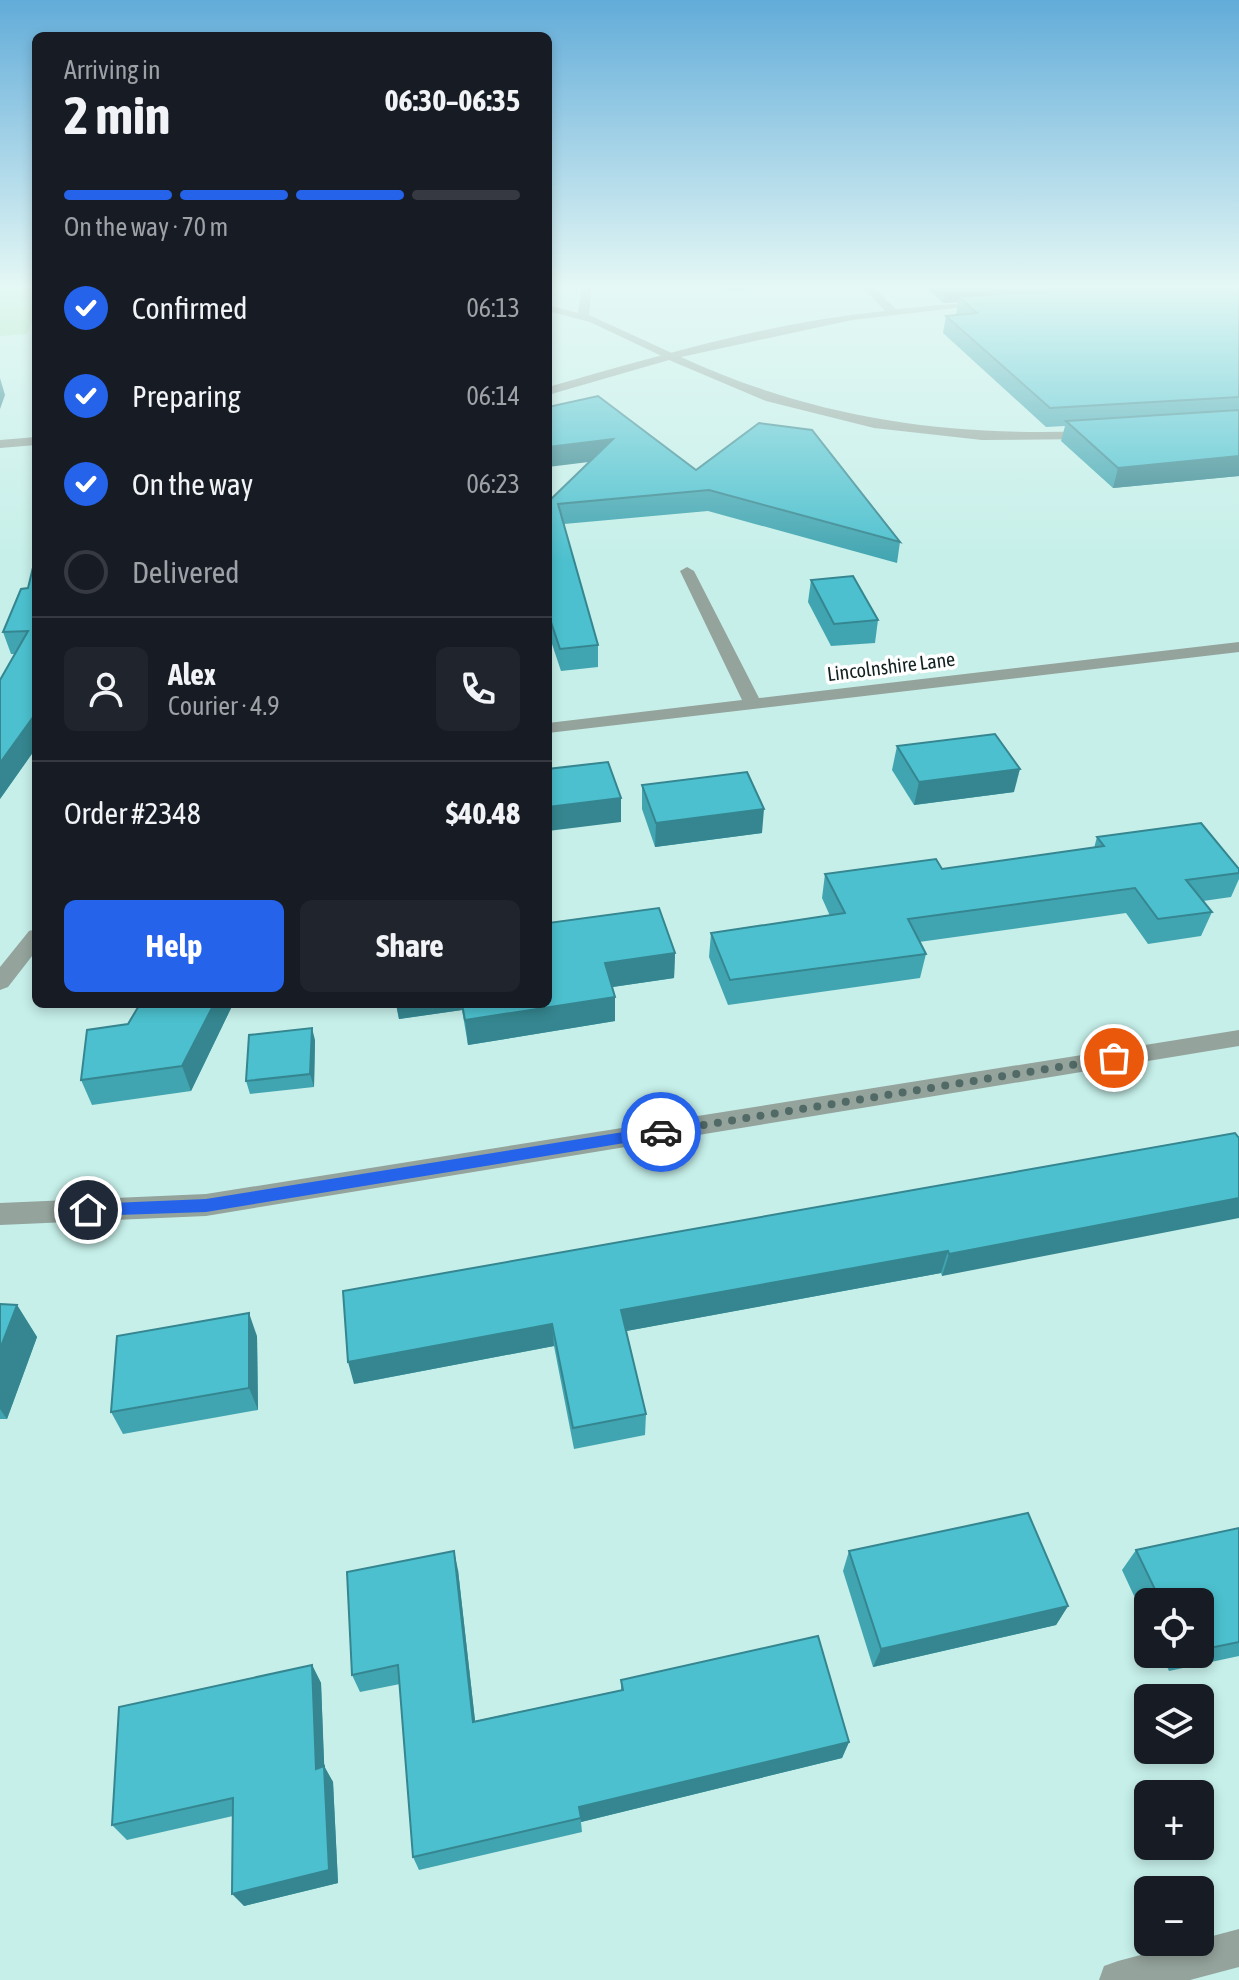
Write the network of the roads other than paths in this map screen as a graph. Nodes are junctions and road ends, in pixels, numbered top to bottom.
1 (595, 377) edge
2 (714, 377) edge
3 (552, 390) edge
4 (1100, 434) edge
5 (32, 441) edge
6 (0, 444) edge
7 (687, 571) dead end
8 (1239, 647) edge
9 (753, 704) junction
10 (552, 728) edge
11 (32, 941) edge
12 (0, 982) edge
13 (1239, 1038) edge
14 (0, 1214) edge
15 (1239, 1948) edge
16 (1118, 1980) edge

1 - 3 street
2 - 4 street
5 - 6 street
7 - 9 street
8 - 9 street, Lincolnshire Lane
9 - 10 street, Lincolnshire Lane
11 - 12 street
13 - 14 street
15 - 16 street

